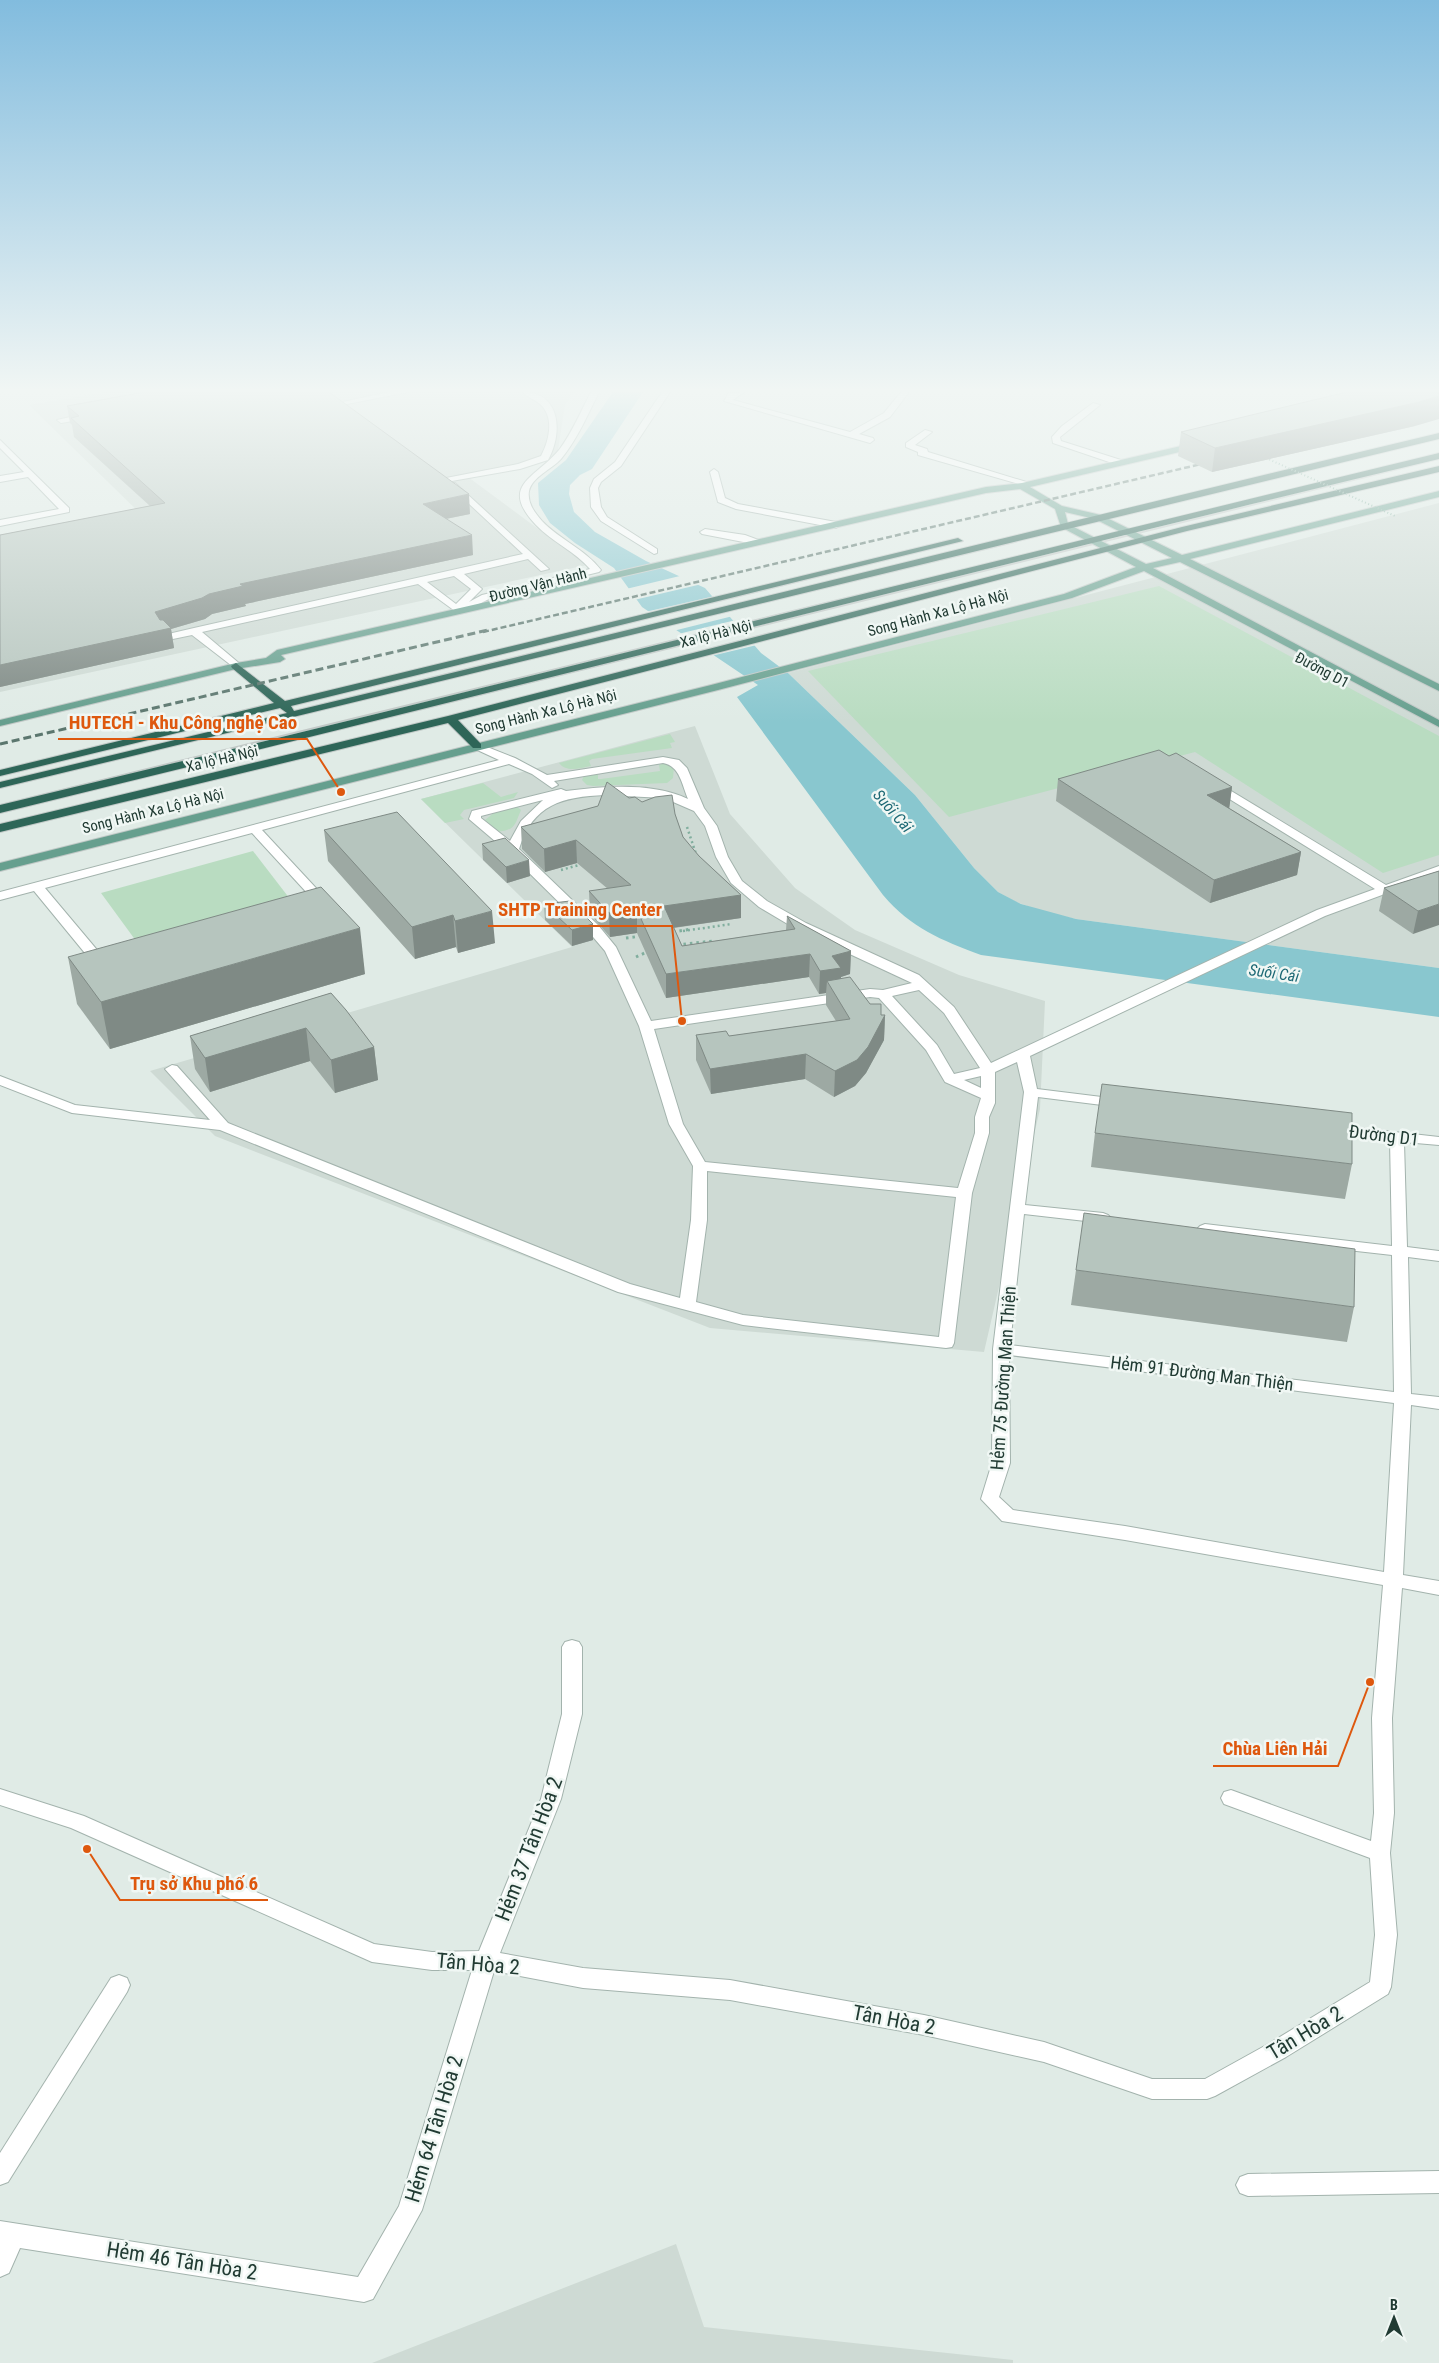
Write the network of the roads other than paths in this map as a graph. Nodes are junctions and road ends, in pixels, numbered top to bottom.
1 (58, 502) edge
2 (472, 502) edge
3 (525, 502) edge
4 (595, 502) edge
5 (727, 502) edge
6 (933, 502) edge
7 (956, 502) edge
8 (1045, 502) edge
9 (1160, 502) edge
10 (1247, 502) edge
11 (1301, 502) edge
12 (1406, 502) edge
13 (1078, 512) joint
14 (1062, 517) junction
15 (1098, 517) junction
16 (0, 523) edge
17 (836, 525) junction
18 (1004, 530) dead end
19 (1127, 531) junction
20 (705, 532) dead end
21 (966, 540) dead end
22 (1091, 540) junction
23 (1144, 540) junction
24 (760, 542) junction
25 (742, 549) junction
26 (1108, 549) junction
27 (654, 551) dead end
28 (529, 556) junction
29 (1070, 558) junction
30 (1012, 559) junction
31 (1183, 559) junction
32 (544, 568) dead end
33 (1143, 568) junction
34 (456, 572) junction
35 (419, 580) junction
36 (1099, 586) junction
37 (574, 588) junction
38 (1245, 590) junction
39 (1210, 603) junction
40 (457, 610) junction
41 (194, 631) junction
42 (168, 637) edge
43 (271, 659) junction
44 (236, 666) junction
45 (1439, 681) edge
46 (1439, 688) edge
47 (283, 706) junction
48 (293, 714) junction
49 (450, 720) junction
50 (0, 723) edge
51 (1439, 724) edge
52 (1439, 732) edge
53 (473, 742) junction
54 (511, 760) junction
55 (0, 773) edge
56 (545, 779) junction
57 (1203, 779) edge
58 (0, 785) edge
59 (563, 793) junction
60 (0, 809) edge
61 (698, 809) junction
62 (0, 828) edge
63 (255, 829) junction
64 (513, 850) junction
65 (0, 857) edge
66 (0, 867) edge
67 (1439, 870) edge
68 (37, 886) junction
69 (1385, 890) junction
70 (0, 896) edge
71 (331, 911) edge
72 (114, 979) edge
73 (921, 984) junction
74 (882, 994) junction
75 (646, 1026) junction
76 (1022, 1053) junction
77 (172, 1069) dead end
78 (988, 1070) junction
79 (950, 1079) junction
80 (0, 1080) edge
81 (1031, 1092) junction
82 (988, 1096) junction
83 (1130, 1104) edge
84 (223, 1126) junction
85 (1318, 1127) edge
86 (1397, 1136) junction
87 (1439, 1141) edge
88 (700, 1166) junction
89 (964, 1193) junction
90 (1017, 1209) junction
91 (1115, 1220) edge
92 (1194, 1228) edge
93 (1399, 1251) junction
94 (1439, 1256) edge
95 (687, 1306) junction
96 (1001, 1349) junction
97 (1402, 1397) junction
98 (1439, 1403) edge
99 (1392, 1581) junction
100 (1439, 1588) edge
101 (572, 1647) dead end
102 (0, 1797) edge
103 (1231, 1798) dead end
104 (1380, 1853) junction
105 (486, 1960) junction
106 (119, 1985) dead end
107 (0, 2174) edge
108 (1439, 2182) edge
109 (1248, 2185) dead end
110 (7, 2234) edge
111 (0, 2265) edge
112 (364, 2290) joint

1 - 16 street
2 - 28 street
3 - 40 street, Đường Vận Hành
4 - 27 street
5 - 17 street
6 - 17 main road
7 - 25 main road
8 - 14 main road, Đường D1
9 - 15 highway, Xa lộ Hà Nội
10 - 19 highway, Xa lộ Hà Nội
11 - 23 highway, Xa lộ Hà Nội
12 - 31 main road, Song Hành Xa Lộ Hà Nội
13 - 14 highway, Xa lộ Hà Nội
13 - 15 main road
14 - 15 highway, Xa lộ Hà Nội
14 - 18 highway, Xa lộ Hà Nội
14 - 22 main road, Đường D1
14 - 48 highway, Xa lộ Hà Nội
15 - 19 main road
17 - 24 main road
19 - 22 highway, Xa lộ Hà Nội
19 - 23 main road
20 - 24 street
21 - 47 highway, Xa lộ Hà Nội
22 - 26 main road, Đường D1
22 - 30 highway, Xa lộ Hà Nội
23 - 26 highway, Xa lộ Hà Nội
23 - 31 main road
24 - 25 main road
25 - 37 main road
26 - 29 highway, Xa lộ Hà Nội
26 - 33 main road, Đường D1
28 - 32 street
28 - 34 street
29 - 30 highway
29 - 49 highway, Xa lộ Hà Nội
30 - 60 highway, Xa lộ Hà Nội
31 - 33 main road, Song Hành Xa Lộ Hà Nội
31 - 38 main road
33 - 36 main road, Song Hành Xa Lộ Hà Nội
33 - 39 main road, Đường D1
34 - 35 street
34 - 40 street
35 - 40 street
35 - 41 street
36 - 53 main road, Song Hành Xa Lộ Hà Nội
36 - 53 main road, Song Hành Xa Lộ Hà Nội
37 - 40 main road
37 - 43 main road
38 - 45 main road
38 - 46 main road
39 - 51 main road, Đường D1
39 - 52 main road, Đường D1
40 - 43 main road
41 - 42 street
41 - 44 street
43 - 44 main road
44 - 47 highway
44 - 50 main road
47 - 48 highway
47 - 55 highway, Xa lộ Hà Nội
48 - 58 highway, Xa lộ Hà Nội
49 - 53 highway
49 - 62 highway, Xa lộ Hà Nội
53 - 54 street
53 - 65 main road, Song Hành Xa Lộ Hà Nội
53 - 66 main road, Song Hành Xa Lộ Hà Nội
54 - 56 street
54 - 63 street
56 - 59 street
56 - 61 street
57 - 69 street
59 - 61 street
59 - 64 street
59 - 64 street
61 - 73 street
63 - 68 street
63 - 71 street
64 - 75 street
67 - 69 street
68 - 70 street
68 - 72 street
69 - 76 street
73 - 74 street
73 - 78 street
74 - 75 street
74 - 79 street
75 - 88 street
76 - 78 street
76 - 81 street, Hẻm 75 Đường Man Thiện
77 - 84 street
78 - 79 street
78 - 82 street
79 - 82 street
80 - 84 street
81 - 83 street
81 - 90 street, Hẻm 75 Đường Man Thiện
82 - 89 street
84 - 95 street
85 - 86 street, Đường D1
86 - 87 street, Đường D1
86 - 93 street, Tân Hòa 2
88 - 89 street
88 - 95 street
89 - 95 street
90 - 91 street
90 - 96 street, Hẻm 75 Đường Man Thiện
92 - 93 street
93 - 94 street
93 - 97 street, Tân Hòa 2
96 - 97 street, Hẻm 91 Đường Man Thiện
96 - 99 street, Hẻm 75 Đường Man Thiện
97 - 98 street, Hẻm 91 Đường Man Thiện
97 - 99 street, Tân Hòa 2
99 - 100 street
99 - 104 street, Tân Hòa 2
101 - 105 street, Hẻm 37 Tân Hòa 2
102 - 105 street, Tân Hòa 2
103 - 104 street
104 - 105 street, Tân Hòa 2
105 - 112 street, Hẻm 64 Tân Hòa 2
106 - 107 street
108 - 109 street
110 - 111 street
110 - 112 street, Hẻm 46 Tân Hòa 2

